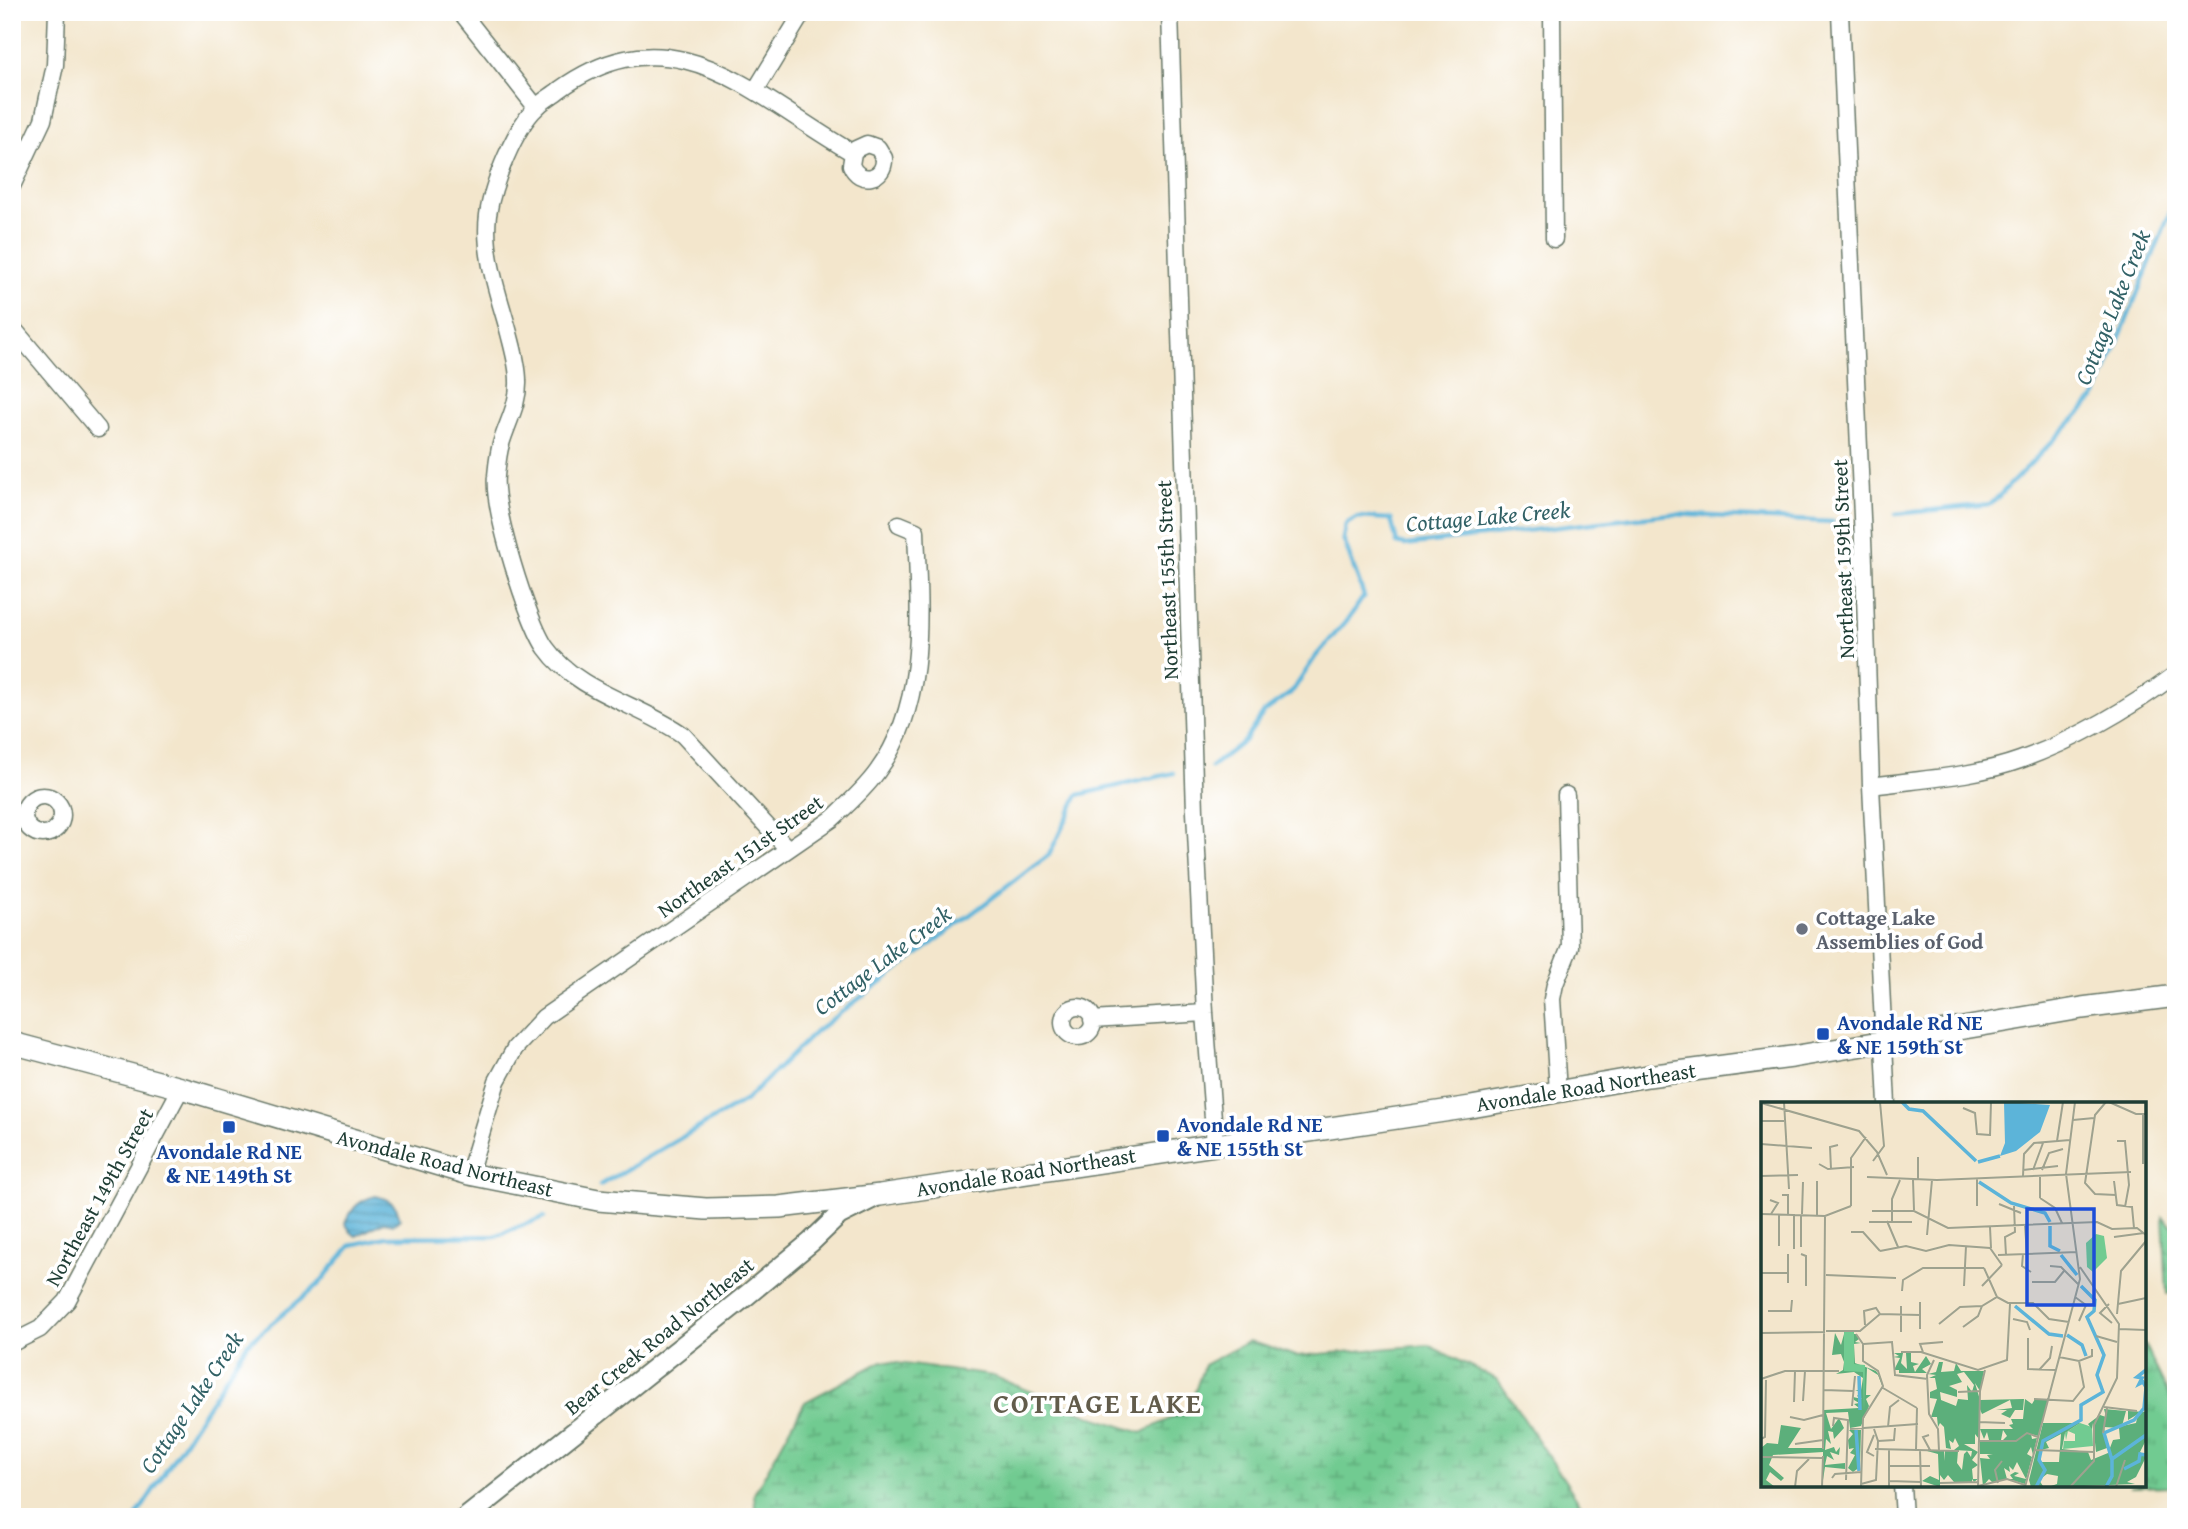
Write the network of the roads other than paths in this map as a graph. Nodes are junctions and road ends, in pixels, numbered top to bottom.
1 (57, 12) edge
2 (461, 12) edge
3 (803, 12) edge
4 (1170, 12) edge
5 (1552, 12) edge
6 (1840, 12) edge
7 (755, 91) junction
8 (536, 107) junction
9 (853, 153) dead end
10 (12, 187) edge
11 (1554, 239) dead end
12 (12, 327) edge
13 (98, 429) dead end
14 (899, 524) dead end
15 (2176, 674) edge
16 (1871, 786) junction
17 (1566, 795) dead end
18 (787, 848) junction
19 (2176, 996) edge
20 (1205, 1013) junction
21 (1092, 1020) dead end
22 (12, 1043) edge
23 (1883, 1043) junction
24 (181, 1088) junction
25 (1558, 1091) junction
26 (1887, 1102) edge
27 (1214, 1145) junction
28 (469, 1174) junction
29 (880, 1195) junction
30 (12, 1343) edge
31 (1902, 1487) edge
32 (467, 1517) edge
33 (1904, 1517) edge

1 - 10 street
2 - 8 street
3 - 7 street
4 - 20 street, Northeast 155th Street
5 - 11 street
6 - 16 street, Northeast 159th Street
7 - 8 street
7 - 9 street
8 - 18 street
12 - 13 street
14 - 18 street, Northeast 151st Street
15 - 16 street
16 - 23 street, Northeast 159th Street
17 - 25 street
18 - 28 street, Northeast 151st Street
19 - 23 main road, Avondale Road Northeast
20 - 21 street
20 - 27 street, Northeast 155th Street
22 - 24 main road, Avondale Road Northeast
23 - 25 main road, Avondale Road Northeast
23 - 26 street, Northeast 159th Street
24 - 28 main road, Avondale Road Northeast
24 - 30 street, Northeast 149th Street
25 - 27 main road, Avondale Road Northeast
27 - 29 main road, Avondale Road Northeast
28 - 29 main road, Avondale Road Northeast
29 - 32 street, Bear Creek Road Northeast
31 - 33 street

